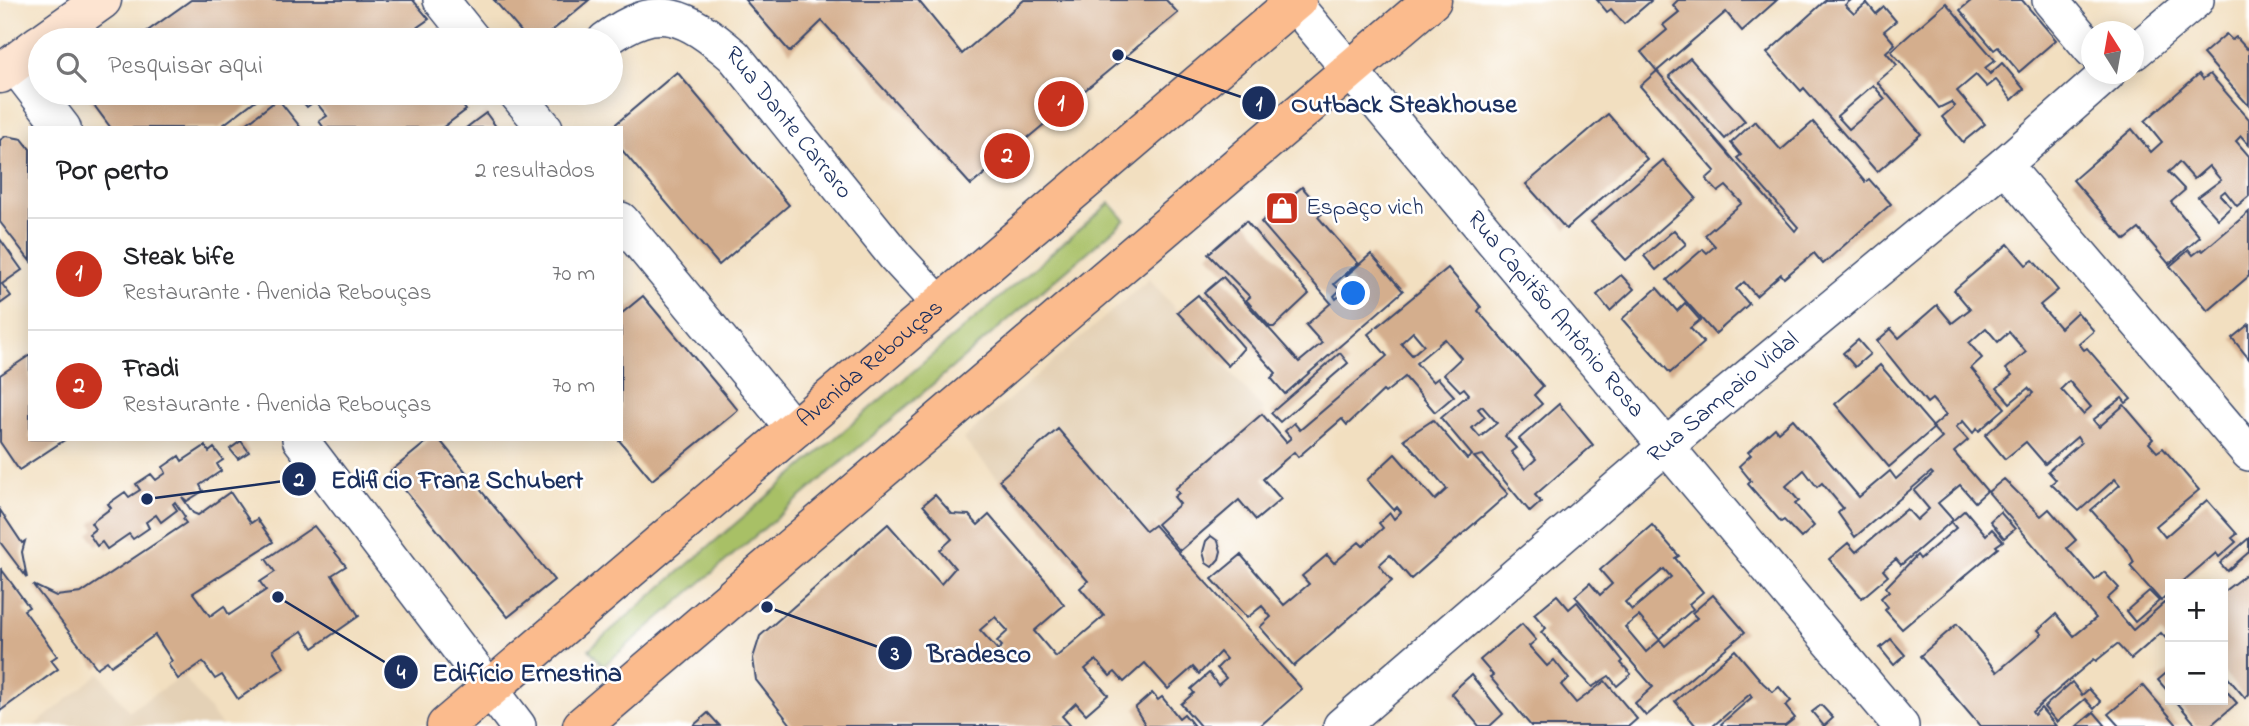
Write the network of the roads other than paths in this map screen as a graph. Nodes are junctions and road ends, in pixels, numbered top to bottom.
1 (103, 0) edge
2 (441, 0) edge
3 (1432, 0) edge
4 (2050, 0) edge
5 (2196, 0) edge
6 (1294, 1) edge
7 (63, 28) edge
8 (463, 28) edge
9 (620, 28) edge
10 (2081, 38) edge
11 (2144, 42) edge
12 (18, 61) edge
13 (1351, 70) junction
14 (28, 76) edge
15 (2096, 84) edge
16 (47, 105) edge
17 (61, 126) edge
18 (2004, 165) junction
19 (623, 222) edge
20 (940, 305) junction
21 (795, 430) junction
22 (302, 441) edge
23 (1668, 445) junction
24 (2249, 453) edge
25 (490, 689) junction
26 (446, 726) edge
27 (519, 726) edge
28 (582, 726) edge
29 (1341, 726) edge
30 (1901, 726) edge

1 - 7 main road
2 - 8 street
3 - 13 main road
4 - 10 street
5 - 11 street
6 - 13 street, Rua Capitão Antônio Rosa
6 - 20 main road, Avenida Rebouças
9 - 20 street, Rua Dante Carraro
12 - 14 street
13 - 23 street, Rua Capitão Antônio Rosa
13 - 28 main road
15 - 18 street, Rua Sampaio Vidal
16 - 17 street
18 - 23 street, Rua Sampaio Vidal
18 - 24 street
19 - 21 street
20 - 21 main road, Avenida Rebouças
21 - 25 main road, Avenida Rebouças
22 - 25 street
23 - 29 street, Rua Sampaio Vidal
23 - 30 street, Rua Capitão Antônio Rosa
25 - 26 main road, Avenida Rebouças
25 - 27 street

